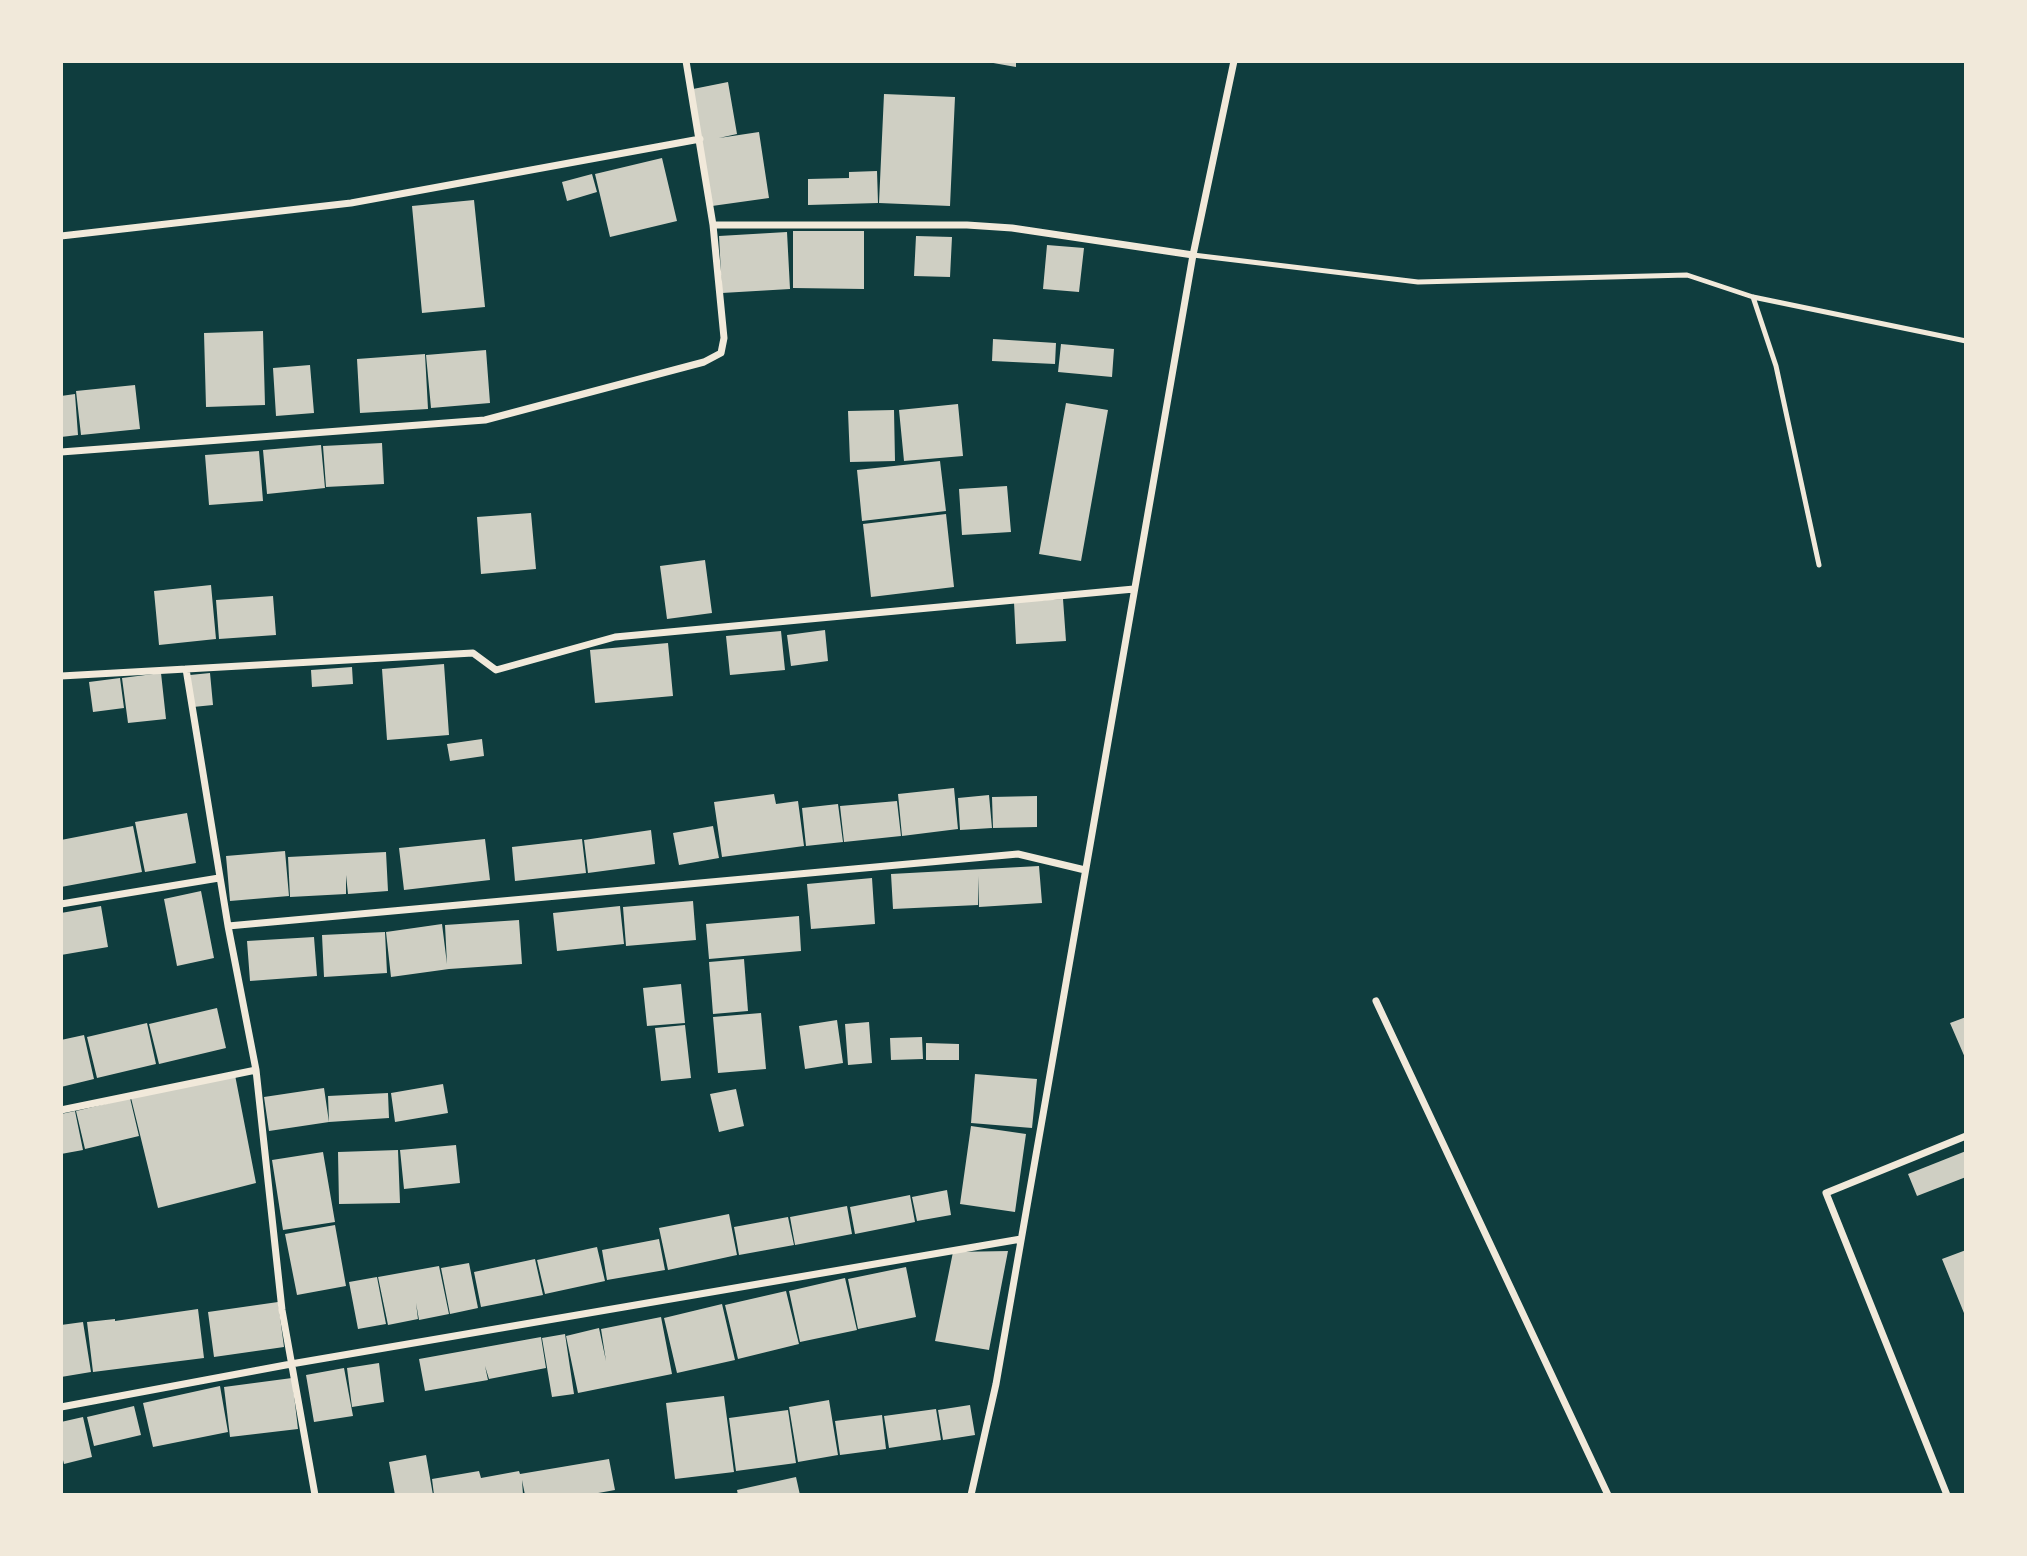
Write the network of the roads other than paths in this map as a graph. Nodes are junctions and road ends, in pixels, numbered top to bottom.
1 (686, 61) edge
2 (1234, 61) edge
3 (700, 139) junction
4 (713, 225) junction
5 (61, 236) edge
6 (1193, 256) junction
7 (1753, 298) junction
8 (1966, 341) edge
9 (61, 452) edge
10 (1819, 565) dead end
11 (1134, 589) junction
12 (186, 669) junction
13 (61, 676) edge
14 (1085, 870) junction
15 (219, 878) junction
16 (61, 904) edge
17 (228, 926) junction
18 (1376, 1001) dead end
19 (256, 1070) junction
20 (61, 1110) edge
21 (1966, 1136) edge
22 (1021, 1239) junction
23 (291, 1364) junction
24 (61, 1407) edge
25 (315, 1495) edge
26 (971, 1495) edge
27 (1608, 1495) edge
28 (1947, 1495) edge

1 - 3 street
2 - 6 street
3 - 4 street
3 - 5 street
4 - 6 street
4 - 9 street
6 - 7 lane
6 - 11 street
7 - 8 lane
7 - 10 lane
11 - 12 street
11 - 14 street
12 - 13 street
12 - 15 street
14 - 17 street
14 - 22 street
15 - 16 street
15 - 17 street
17 - 19 street
18 - 27 street
19 - 20 street
19 - 23 street
21 - 28 street
22 - 23 street
22 - 26 street
23 - 24 street
23 - 25 street

